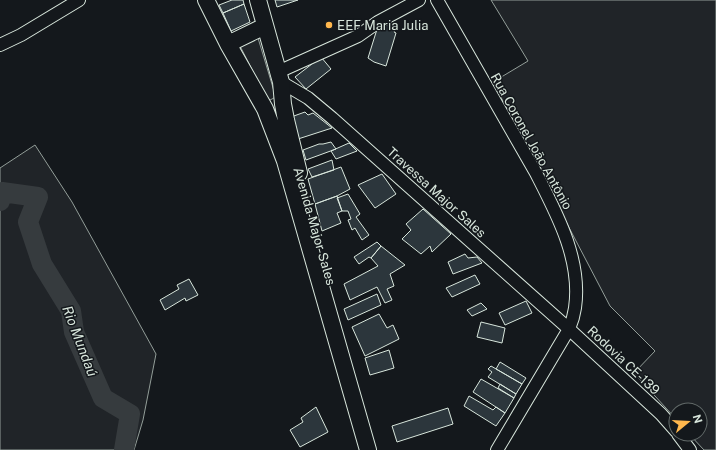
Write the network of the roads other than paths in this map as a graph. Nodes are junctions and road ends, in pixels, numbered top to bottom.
1 (79, 0) edge
2 (206, 0) edge
3 (258, 0) edge
4 (420, 0) edge
5 (437, 0) edge
6 (62, 4) edge
7 (265, 26) junction
8 (228, 44) junction
9 (0, 45) edge
10 (280, 77) junction
11 (283, 104) junction
12 (265, 109) junction
13 (315, 246) junction
14 (569, 329) junction
15 (668, 422) edge
16 (368, 450) edge
17 (379, 450) edge
18 (498, 450) edge

1 - 6 street
2 - 8 main road, Avenida Major Sales
3 - 7 main road, Avenida Major Sales
4 - 10 street
5 - 14 street, Rua Coronel João Antônio
6 - 9 street
7 - 8 main road
7 - 10 main road, Avenida Major Sales
8 - 12 main road, Avenida Major Sales
10 - 11 main road, Avenida Major Sales
10 - 14 street, Travessa Major Sales
11 - 12 main road
11 - 13 main road, Avenida Major Sales
12 - 13 main road, Avenida Major Sales
13 - 16 main road, Avenida Major Sales
13 - 17 main road, Avenida Major Sales
14 - 15 street, Rodovia CE-139
14 - 18 street, Rua Coronel João Antônio

